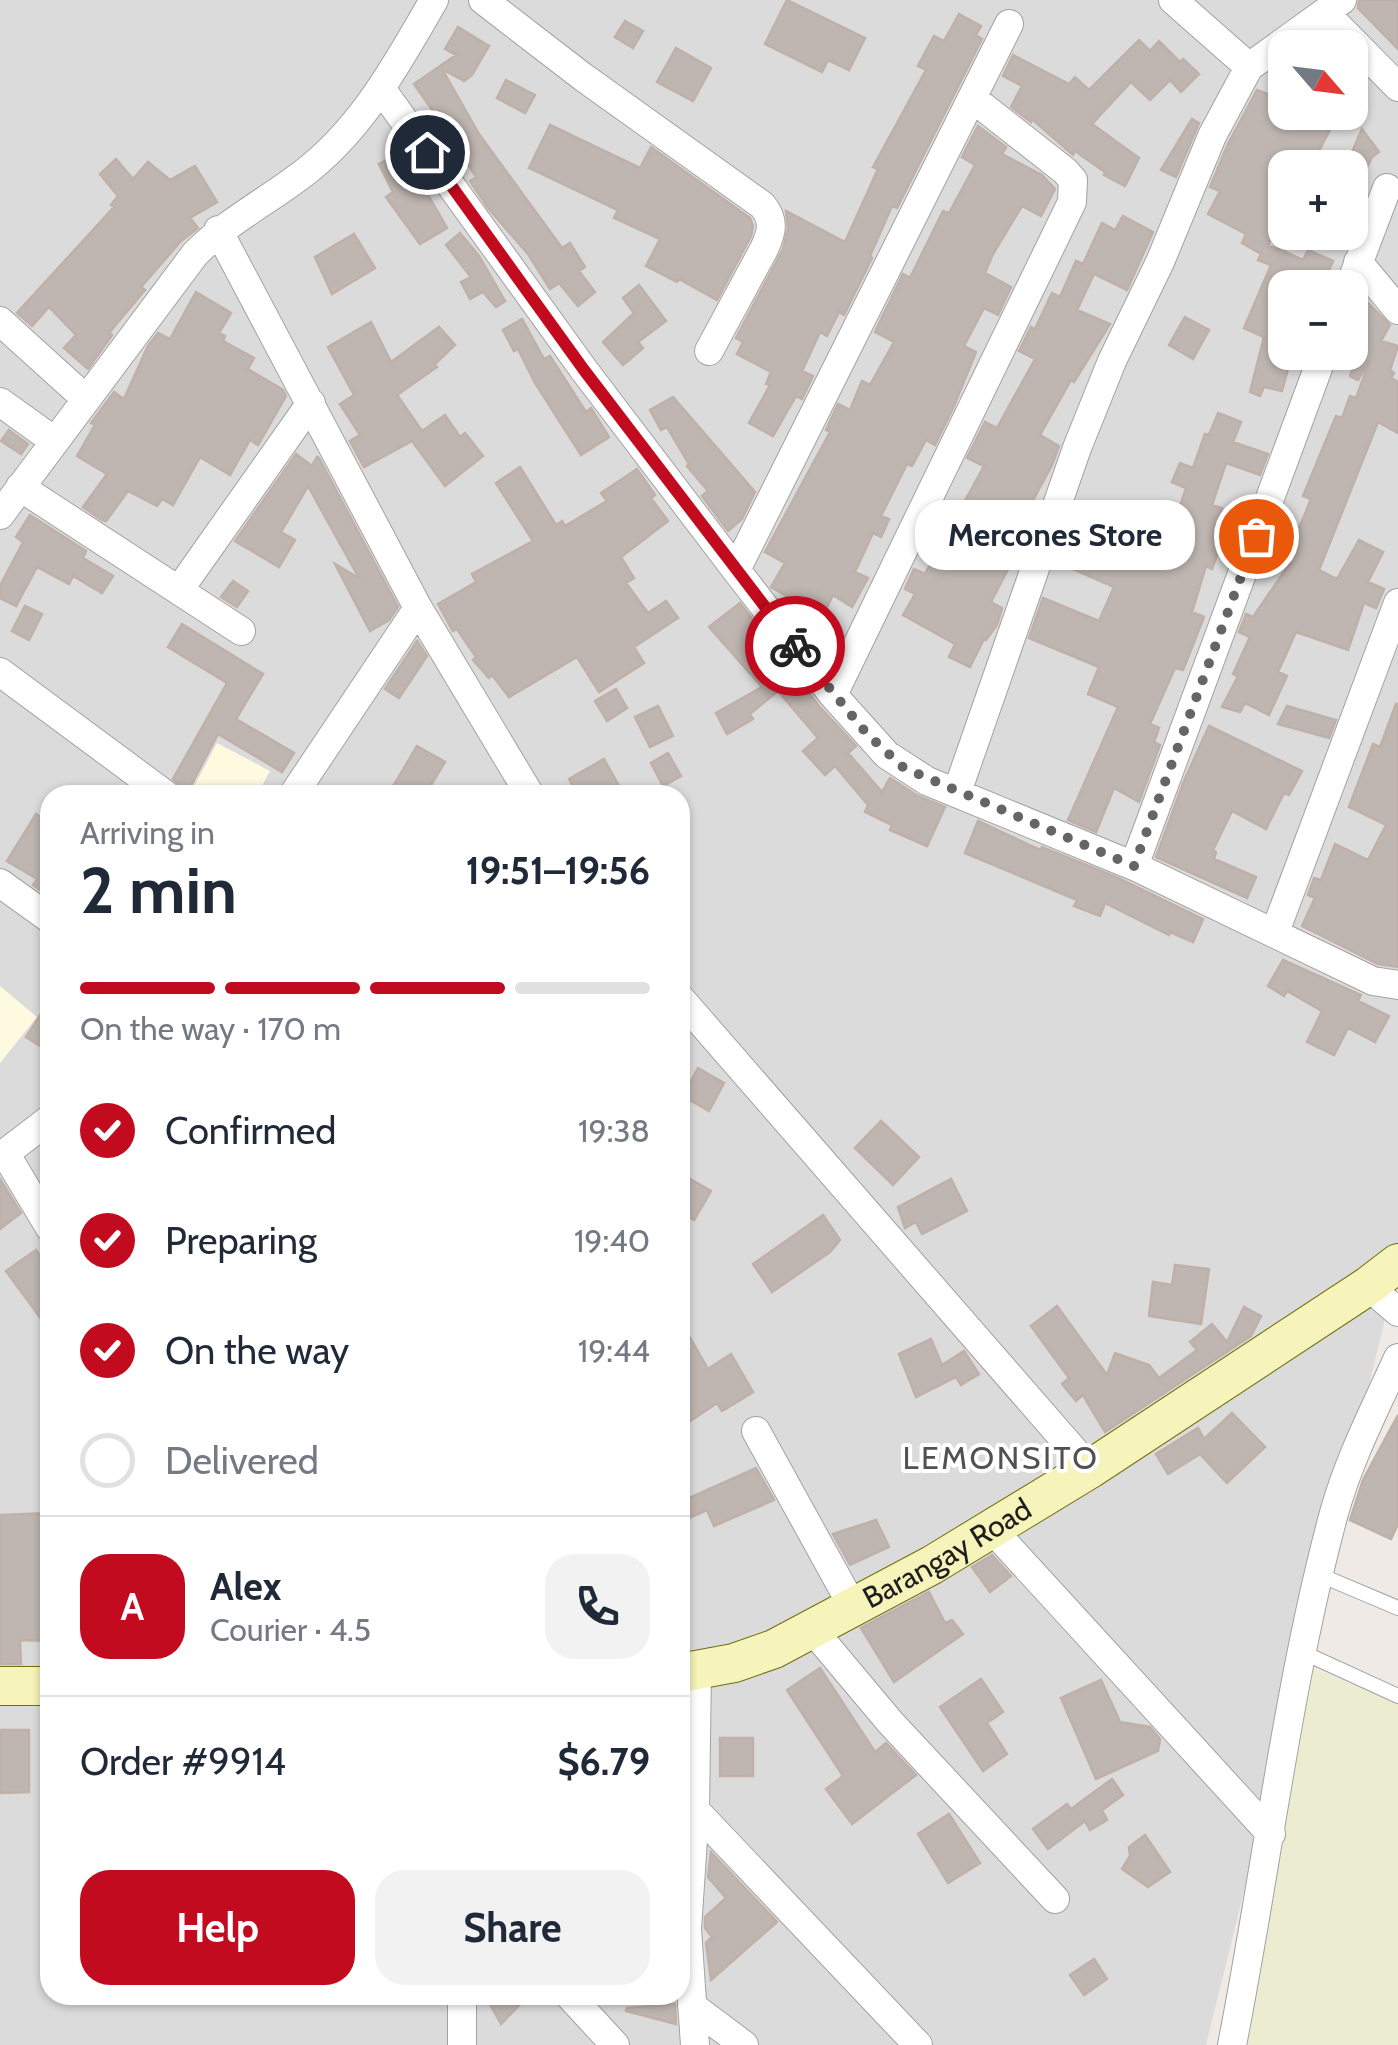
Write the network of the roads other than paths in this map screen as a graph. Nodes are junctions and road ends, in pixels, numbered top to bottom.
1 (434, 0) edge
2 (484, 0) edge
3 (1174, 0) edge
4 (1334, 7) edge
5 (1009, 24) dead end
6 (1249, 67) junction
7 (1398, 88) edge
8 (382, 90) junction
9 (972, 98) junction
10 (1388, 188) dead end
11 (218, 230) junction
12 (1355, 270) edge
13 (1368, 287) edge
14 (1398, 310) edge
15 (0, 321) edge
16 (709, 351) dead end
17 (1317, 370) edge
18 (86, 400) junction
19 (0, 402) edge
20 (311, 403) junction
21 (53, 440) junction
22 (20, 486) junction
23 (0, 515) edge
24 (736, 570) junction
25 (178, 590) junction
26 (1398, 604) edge
27 (418, 608) junction
28 (242, 631) dead end
29 (0, 672) edge
30 (833, 695) junction
31 (153, 785) edge
32 (300, 785) edge
33 (524, 785) edge
34 (958, 792) junction
35 (1134, 866) junction
36 (0, 884) edge
37 (40, 912) edge
38 (1275, 932) junction
39 (1398, 985) edge
40 (690, 1009) edge
41 (40, 1127) edge
42 (3, 1155) edge
43 (40, 1212) edge
44 (1398, 1263) edge
45 (1368, 1286) junction
46 (1398, 1312) edge
47 (1398, 1358) edge
48 (756, 1432) dead end
49 (1090, 1469) junction
50 (990, 1528) junction
51 (1320, 1575) junction
52 (853, 1607) junction
53 (1398, 1608) edge
54 (812, 1629) junction
55 (1302, 1652) junction
56 (690, 1672) edge
57 (0, 1686) edge
58 (40, 1686) edge
59 (1398, 1696) edge
60 (690, 1711) edge
61 (695, 1810) junction
62 (1271, 1834) junction
63 (690, 1884) edge
64 (1055, 1899) dead end
65 (690, 1992) edge
66 (462, 2005) edge
67 (578, 2005) edge
68 (692, 2006) junction
69 (462, 2045) edge
70 (615, 2045) edge
71 (695, 2045) edge
72 (744, 2045) edge
73 (918, 2045) edge
74 (1232, 2045) edge

1 - 8 street
2 - 16 street
3 - 6 street
4 - 6 street
4 - 7 street
5 - 9 street
6 - 34 street
8 - 11 street
8 - 24 street
9 - 24 street
9 - 30 street
10 - 12 street
11 - 18 street
11 - 20 street
13 - 14 street
15 - 18 street
17 - 35 street
18 - 21 street
19 - 21 street
20 - 25 street
20 - 27 street
21 - 22 street
22 - 23 street
22 - 25 street
24 - 30 street
25 - 28 street
26 - 38 street
27 - 32 street
27 - 33 street
29 - 31 street
30 - 34 street
34 - 35 street
35 - 38 street
36 - 37 street
38 - 39 street
40 - 49 street
41 - 42 street
42 - 43 street
44 - 45 street, Barangay Road
45 - 46 street
45 - 49 street, Barangay Road
47 - 51 street
48 - 52 street
49 - 50 street, Barangay Road
50 - 52 street, Barangay Road
50 - 62 street
51 - 53 lane
51 - 55 street
52 - 54 street, Barangay Road
54 - 56 street, Barangay Road
54 - 64 street
55 - 59 lane
55 - 62 street
57 - 58 street
60 - 61 street
61 - 63 street
61 - 73 street
62 - 74 street
65 - 68 street
66 - 69 street
67 - 70 street
68 - 71 street
68 - 72 street

